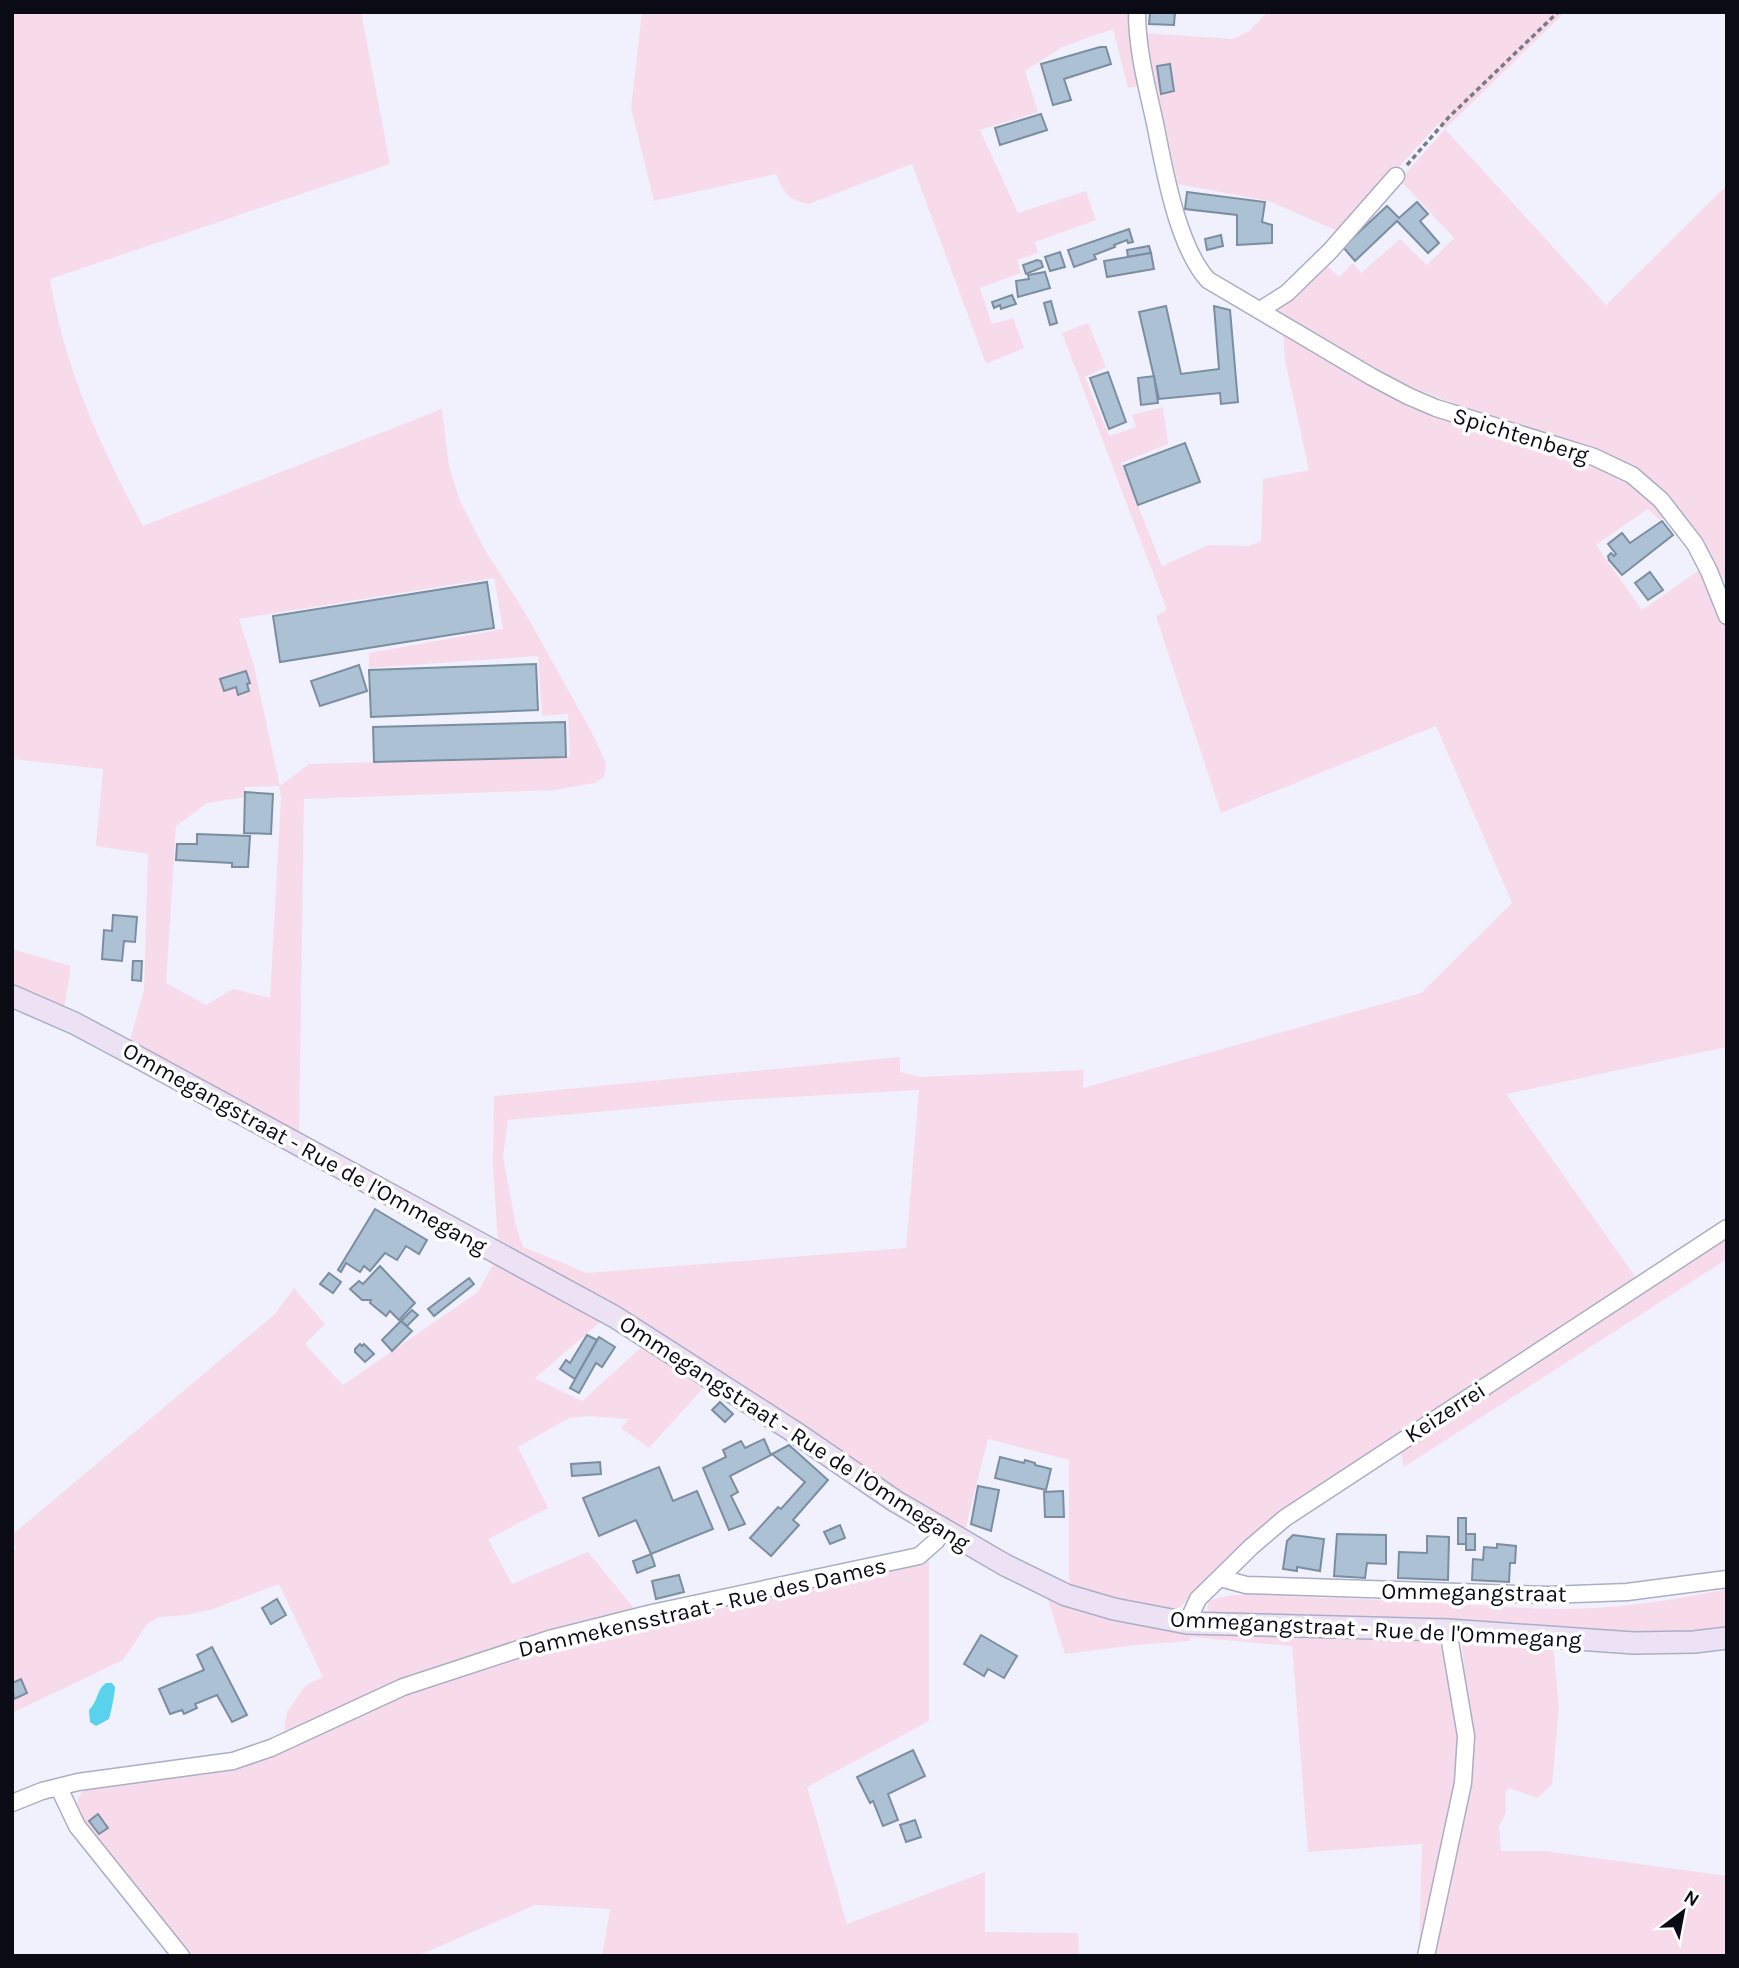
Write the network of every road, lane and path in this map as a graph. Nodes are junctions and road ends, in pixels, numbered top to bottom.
1 (1137, 12) edge
2 (1558, 12) edge
3 (1396, 176) joint
4 (1260, 310) junction
5 (1727, 615) edge
6 (12, 996) edge
7 (1727, 1228) edge
8 (943, 1529) junction
9 (1220, 1578) junction
10 (1727, 1579) edge
11 (1187, 1623) junction
12 (1448, 1630) junction
13 (1727, 1637) edge
14 (59, 1788) junction
15 (12, 1803) edge
16 (181, 1956) edge
17 (1426, 1956) edge

1 - 4 street, Spichtenberg
2 - 3 path
3 - 4 street
4 - 5 street, Spichtenberg
6 - 8 main road, Ommegangstraat - Rue de l'Ommegang
7 - 9 street, Keizerrei
8 - 11 main road, Ommegangstraat - Rue de l'Ommegang
8 - 14 street, Dammekensstraat - Rue des Dames
9 - 10 street, Ommegangstraat
9 - 11 street, Keizerrei
11 - 12 main road, Ommegangstraat - Rue de l'Ommegang
12 - 13 main road, Ommegangstraat - Rue de l'Ommegang
12 - 17 street
14 - 15 street, Dammekensstraat - Rue des Dames
14 - 16 street

